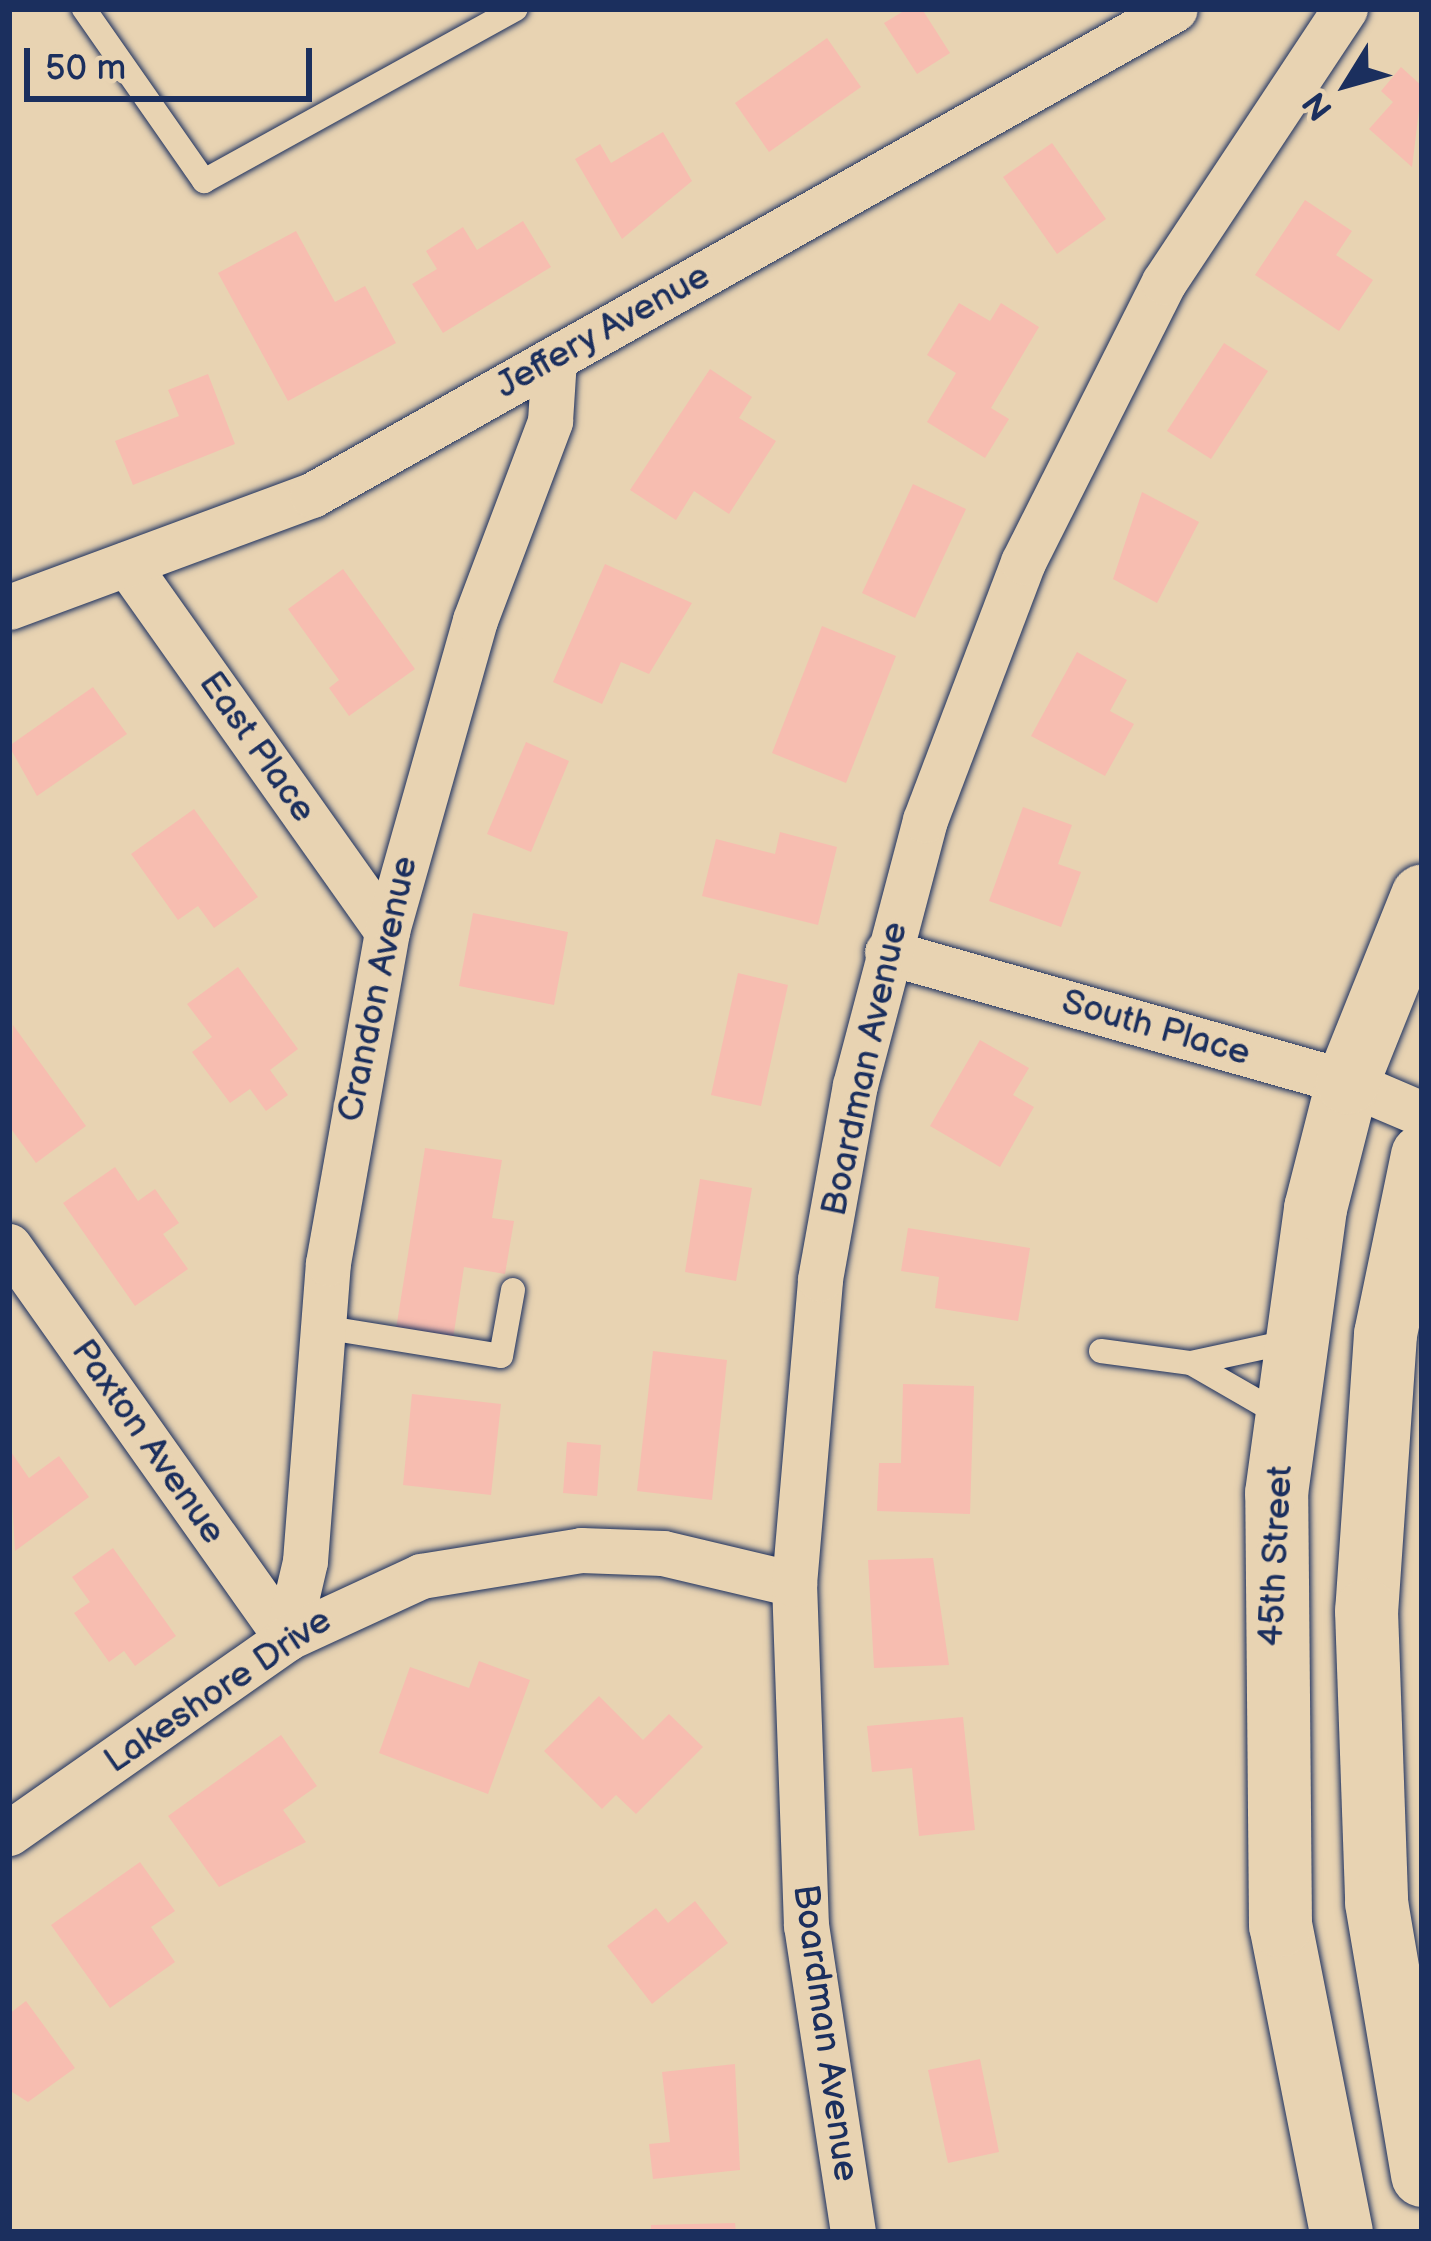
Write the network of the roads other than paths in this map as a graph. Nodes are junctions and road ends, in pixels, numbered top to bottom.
1 (84, 9) edge
2 (516, 9) edge
3 (1175, 9) edge
4 (1345, 9) edge
5 (554, 359) junction
6 (127, 563) junction
7 (9, 607) edge
8 (1422, 895) edge
9 (387, 931) junction
10 (887, 952) junction
11 (1347, 1082) junction
12 (1422, 1114) edge
13 (1422, 1155) edge
14 (9, 1246) edge
15 (513, 1289) dead end
16 (322, 1327) junction
17 (1295, 1340) junction
18 (1101, 1351) dead end
19 (1191, 1363) junction
20 (1286, 1418) junction
21 (794, 1584) junction
22 (287, 1638) junction
23 (9, 1833) edge
24 (1422, 2175) edge
25 (853, 2232) edge
26 (1341, 2232) edge

1 - 2 lane
3 - 5 street, Jeffery Avenue
4 - 10 street, Boardman Avenue
5 - 6 street, Jeffery Avenue
5 - 9 street, Crandon Avenue
6 - 7 street, Jeffery Avenue
6 - 9 street, East Place
8 - 11 main road, 45th Street
9 - 16 street, Crandon Avenue
10 - 11 street, South Place
10 - 21 street, Boardman Avenue
11 - 12 street, South Place
11 - 17 main road, 45th Street
13 - 24 main road
14 - 22 street, Paxton Avenue
15 - 16 lane
16 - 22 street, Crandon Avenue
17 - 19 lane
17 - 20 main road, 45th Street
18 - 19 lane
19 - 20 lane
20 - 26 main road, 45th Street
21 - 22 street, Lakeshore Drive
21 - 25 street, Boardman Avenue
22 - 23 street, Lakeshore Drive

